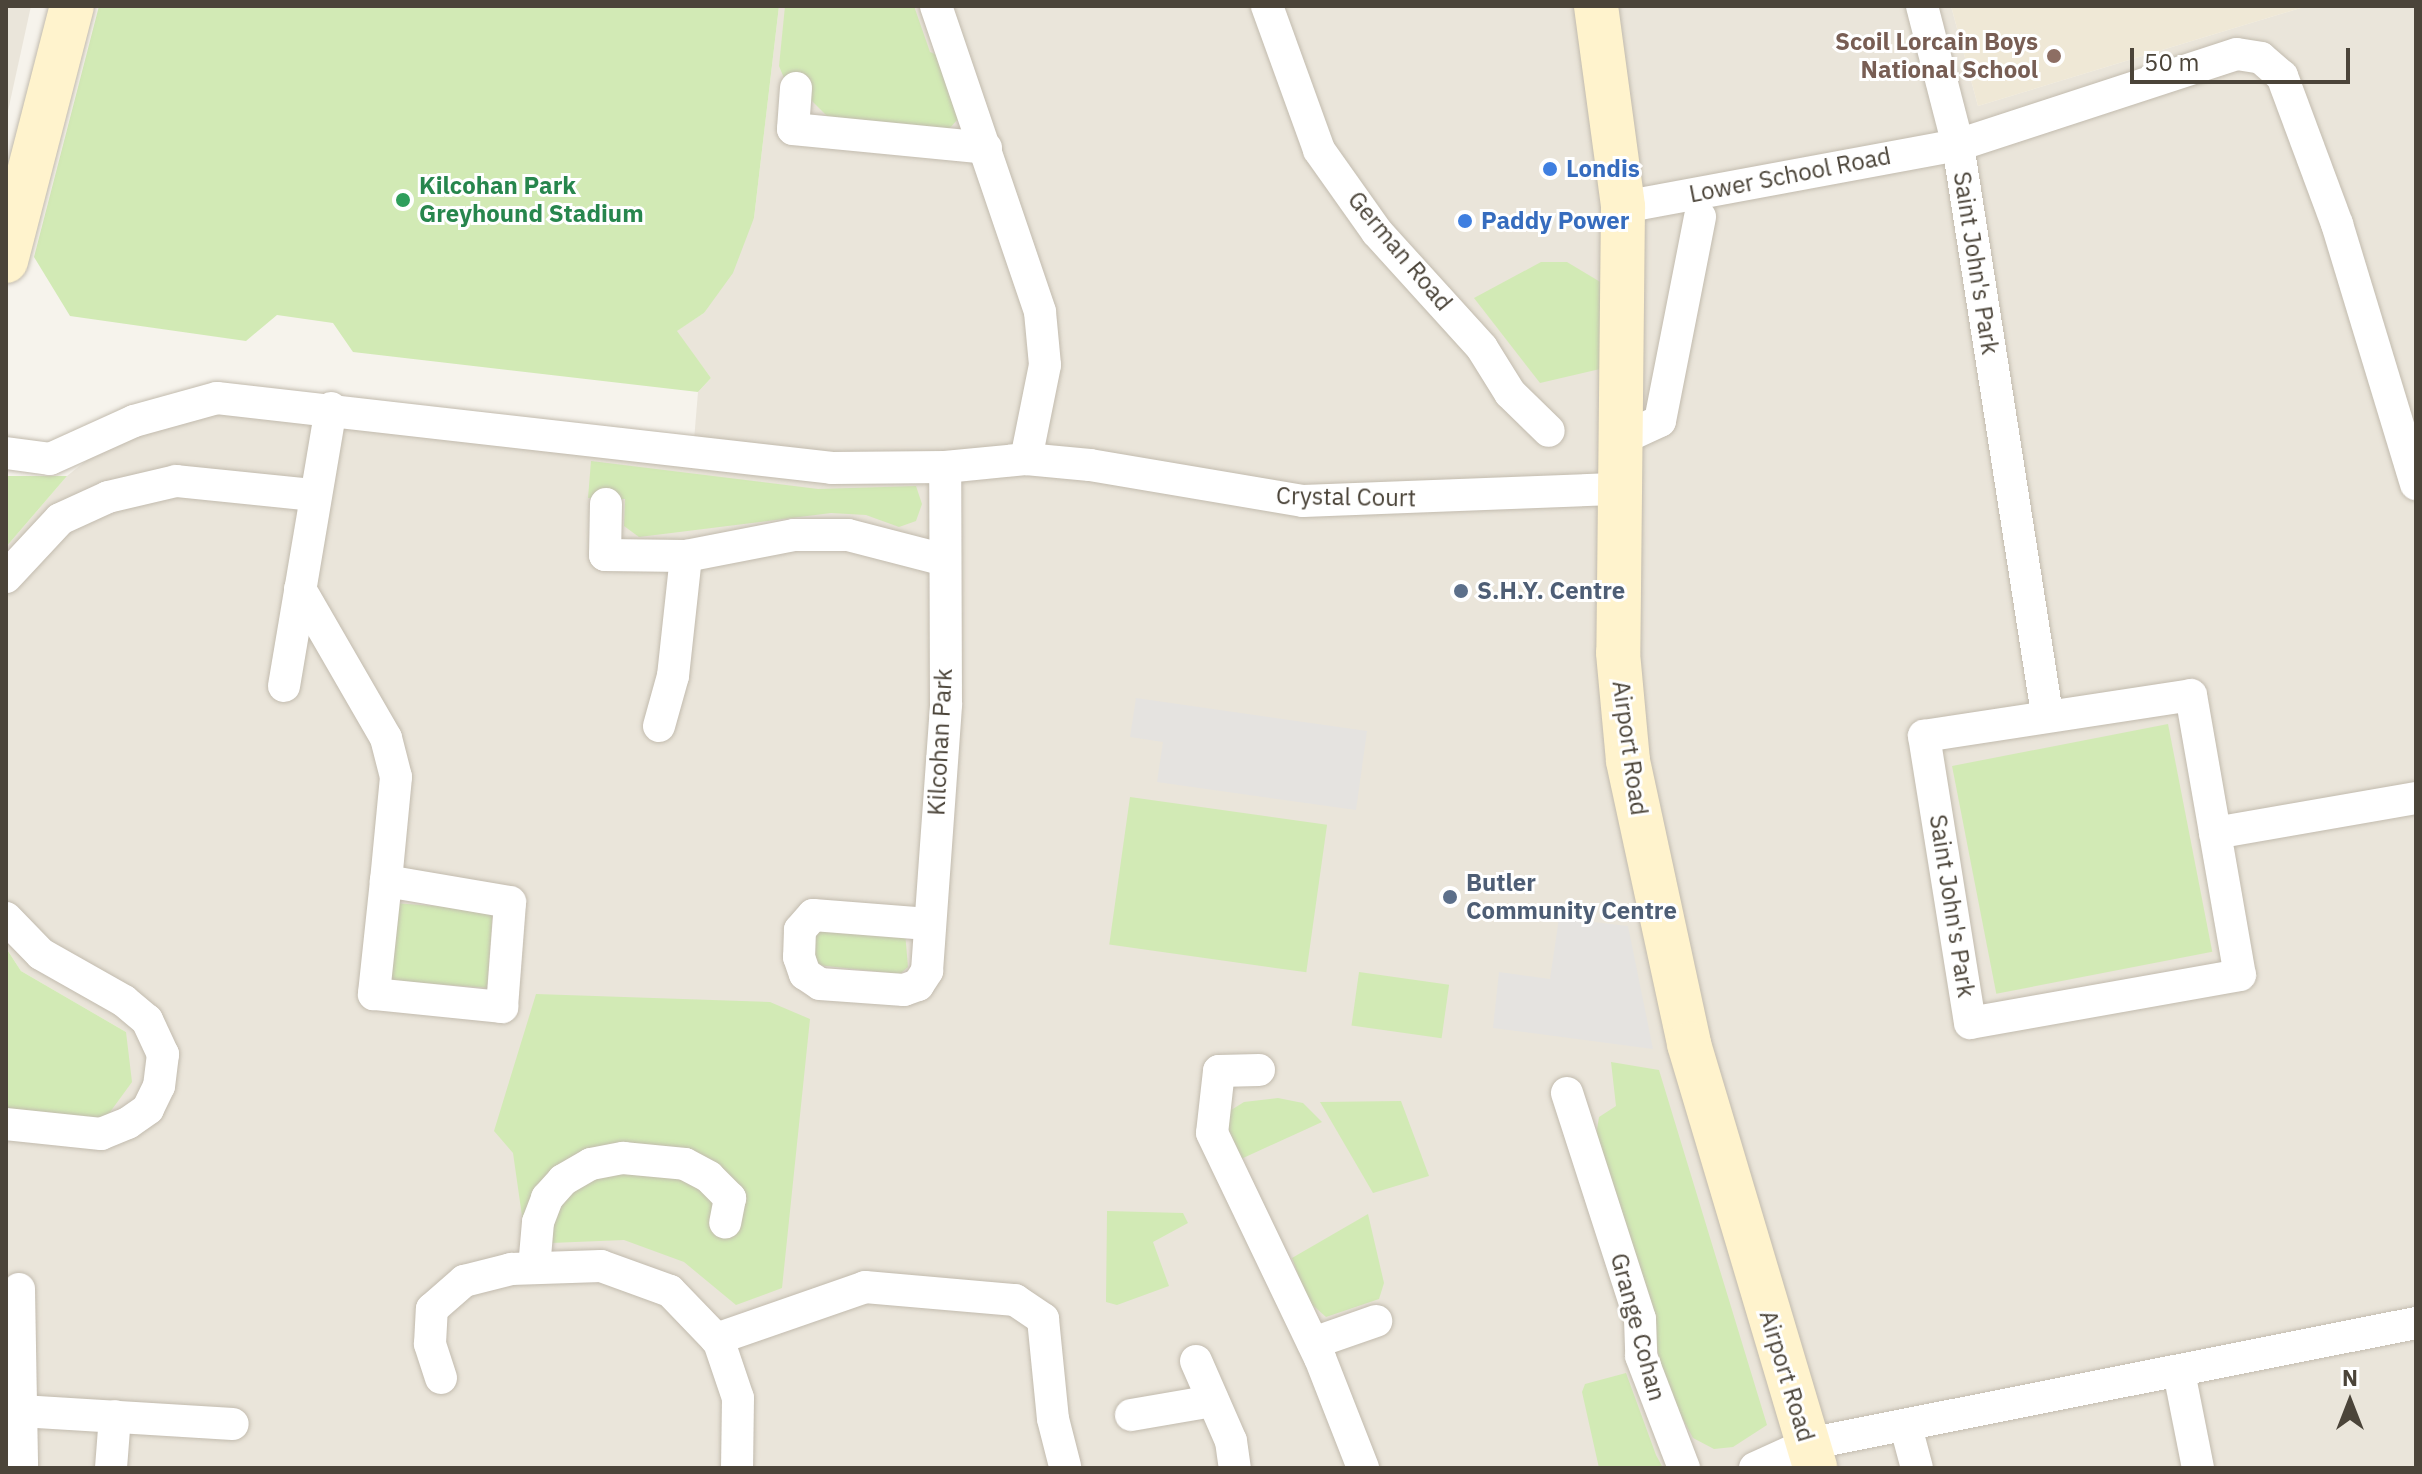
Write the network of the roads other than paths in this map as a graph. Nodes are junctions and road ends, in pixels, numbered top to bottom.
1 (72, 6) edge
2 (936, 6) edge
3 (1267, 6) edge
4 (1596, 6) edge
5 (1922, 6) edge
6 (796, 88) dead end
7 (1958, 145) junction
8 (986, 148) junction
9 (1623, 207) junction
10 (1700, 217) dead end
11 (6, 261) edge
12 (331, 408) junction
13 (1549, 431) dead end
14 (1621, 439) junction
15 (6, 453) edge
16 (1026, 459) junction
17 (945, 467) junction
18 (2416, 484) edge
19 (1620, 489) junction
20 (313, 495) junction
21 (606, 504) dead end
22 (686, 556) junction
23 (945, 560) junction
24 (6, 577) edge
25 (300, 589) junction
26 (284, 686) dead end
27 (2047, 714) junction
28 (659, 726) dead end
29 (2416, 798) edge
30 (2215, 833) junction
31 (386, 881) junction
32 (6, 918) edge
33 (928, 924) dead end
34 (1259, 1070) dead end
35 (1567, 1093) dead end
36 (6, 1124) edge
37 (725, 1223) dead end
38 (534, 1268) junction
39 (19, 1289) dead end
40 (1376, 1321) dead end
41 (2416, 1323) edge
42 (716, 1339) junction
43 (1313, 1343) junction
44 (1196, 1361) dead end
45 (2179, 1372) junction
46 (441, 1378) dead end
47 (1213, 1401) junction
48 (21, 1411) junction
49 (1131, 1415) dead end
50 (115, 1416) junction
51 (233, 1424) dead end
52 (1906, 1427) junction
53 (1812, 1456) edge
54 (1065, 1466) edge
55 (22, 1468) edge
56 (111, 1468) edge
57 (737, 1468) edge
58 (1235, 1468) edge
59 (1363, 1468) edge
60 (1684, 1468) edge
61 (1755, 1468) edge
62 (1917, 1468) edge
63 (2198, 1468) edge

1 - 11 main road
2 - 8 street
3 - 13 street, German Road
4 - 9 main road, Airport Road
5 - 7 street
6 - 8 street
7 - 9 street, Lower School Road
7 - 18 street, Lower School Road
7 - 27 street, Saint John's Park
8 - 16 street
9 - 14 main road, Airport Road
10 - 14 street
12 - 15 street, Crystal Court
12 - 17 street, Crystal Court
12 - 20 street
14 - 19 main road, Airport Road
16 - 17 street, Crystal Court
16 - 19 street, Crystal Court
17 - 23 street, Kilcohan Park
19 - 53 main road, Airport Road
20 - 24 street
20 - 25 street
21 - 22 street
22 - 23 street
22 - 28 street
23 - 33 street, Kilcohan Park
25 - 26 street
25 - 31 street
27 - 30 street, Saint John's Park
27 - 30 street, Saint John's Park
29 - 30 street
31 - 31 street
32 - 36 street
34 - 43 street
35 - 60 street, Grange Cohan
37 - 38 street
38 - 42 street
38 - 46 street
39 - 48 street
40 - 43 street
41 - 45 street
42 - 54 street
42 - 57 street
43 - 59 street
44 - 47 street
45 - 52 street
45 - 63 street
47 - 49 street
47 - 58 street
48 - 50 street
48 - 55 street
50 - 51 street
50 - 56 street
52 - 53 street
52 - 62 street
53 - 61 street

